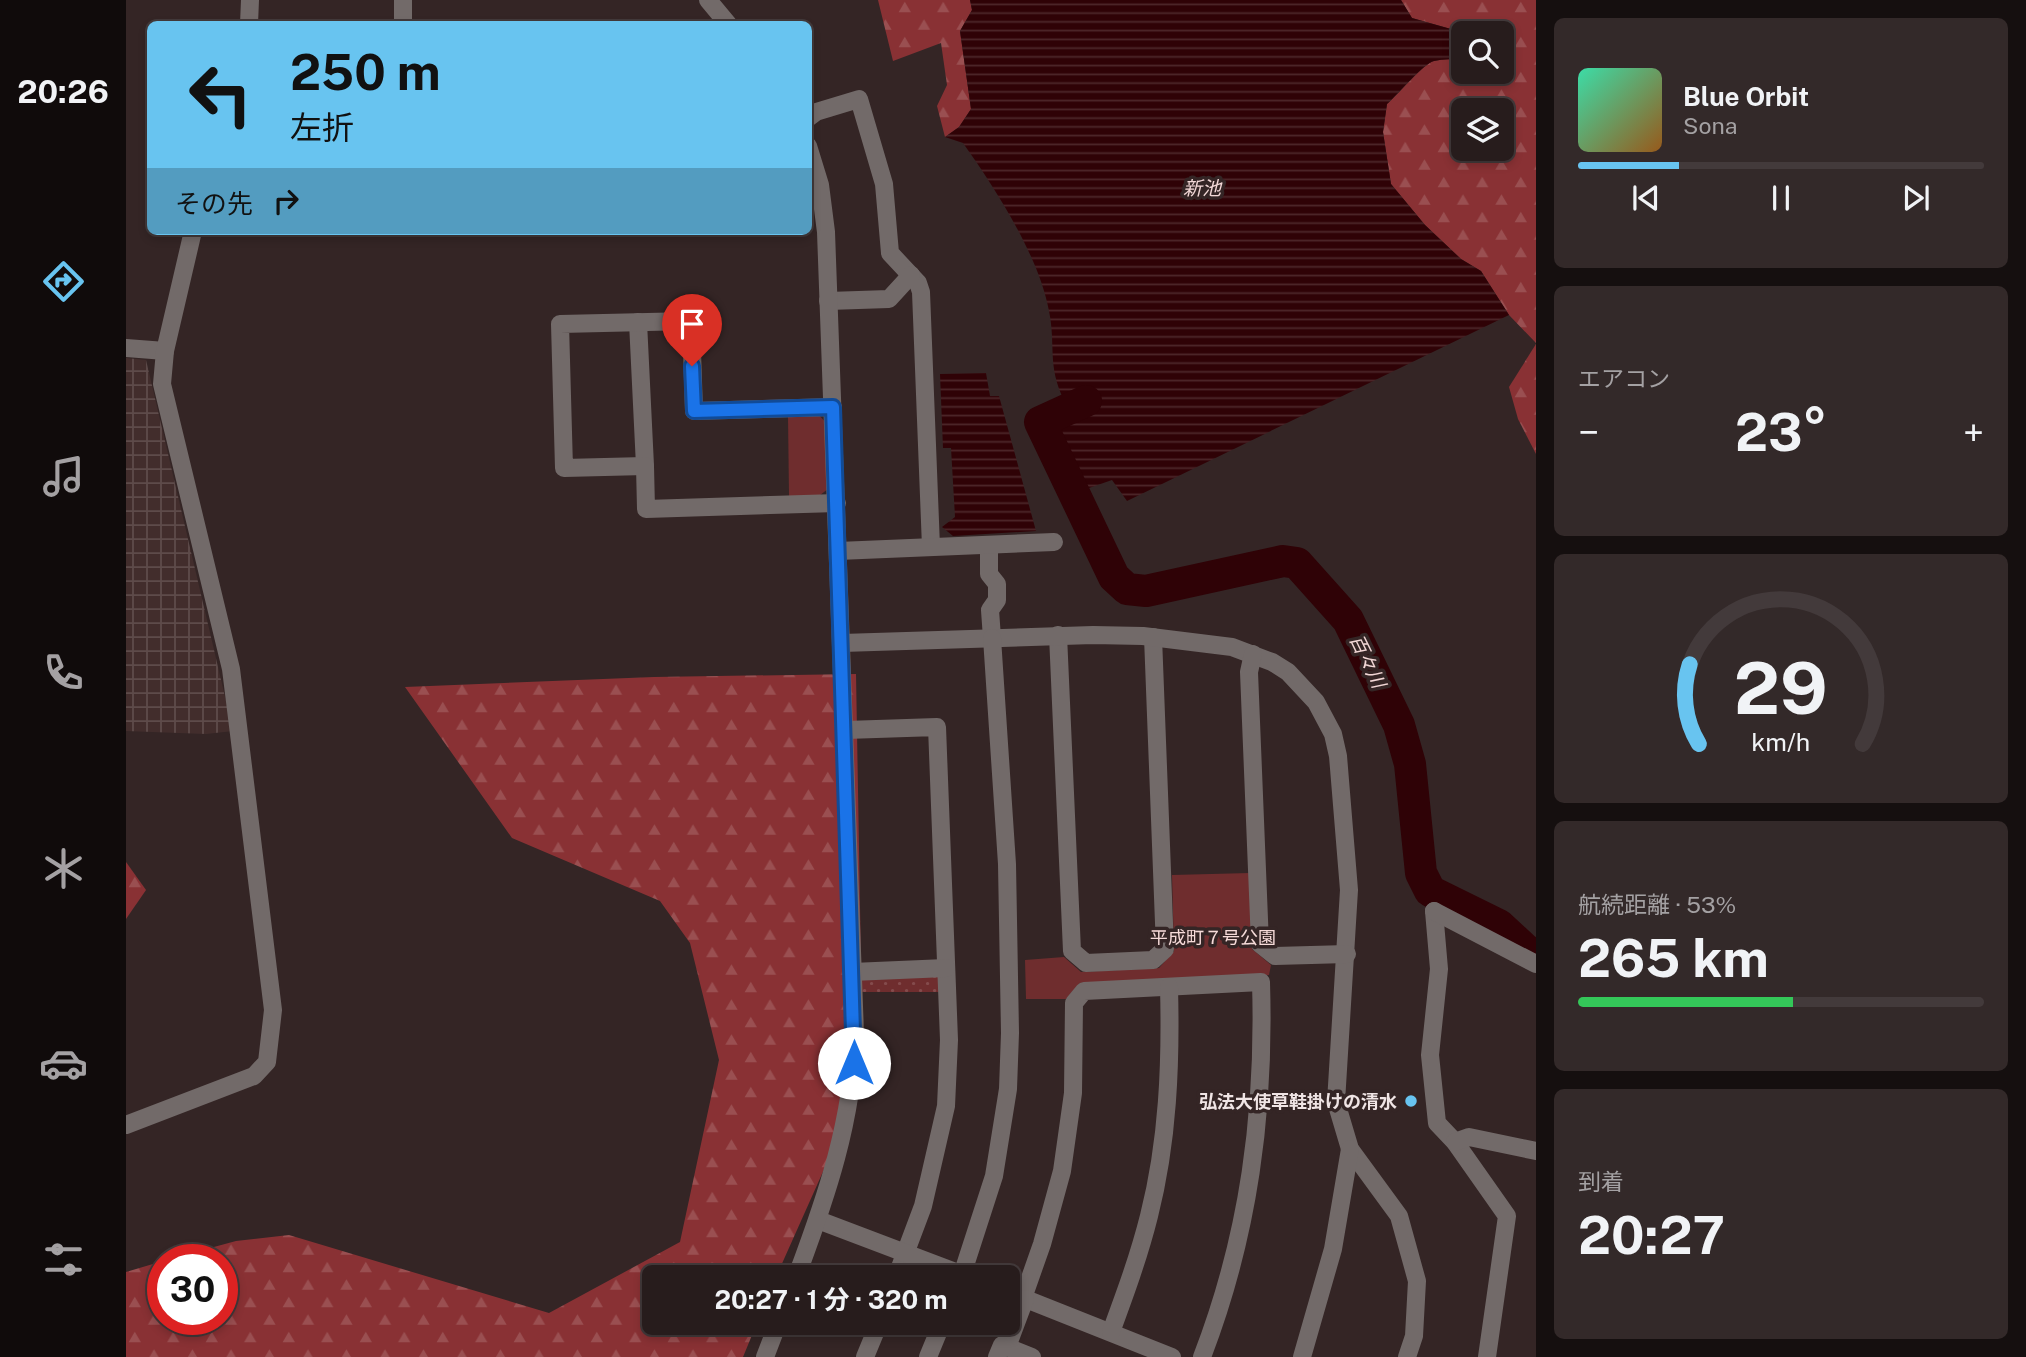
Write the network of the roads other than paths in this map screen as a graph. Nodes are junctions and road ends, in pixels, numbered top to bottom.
1 (250, 0) edge
2 (403, 0) edge
3 (708, 0) edge
4 (249, 21) edge
5 (403, 21) edge
6 (726, 21) edge
7 (812, 115) edge
8 (812, 161) edge
9 (192, 235) edge
10 (911, 275) junction
11 (828, 301) junction
12 (638, 323) junction
13 (126, 348) edge
14 (165, 351) junction
15 (833, 407) junction
16 (645, 466) junction
17 (837, 503) junction
18 (1054, 542) dead end
19 (989, 545) junction
20 (931, 547) junction
21 (838, 551) junction
22 (1058, 635) junction
23 (1153, 637) junction
24 (992, 638) junction
25 (842, 643) junction
26 (1253, 654) junction
27 (846, 730) junction
28 (1347, 954) junction
29 (1536, 964) edge
30 (946, 968) junction
31 (852, 972) junction
32 (1169, 987) junction
33 (126, 1125) edge
34 (1455, 1142) junction
35 (1350, 1149) junction
36 (1536, 1151) edge
37 (818, 1220) junction
38 (906, 1253) junction
39 (801, 1265) edge
40 (901, 1265) edge
41 (937, 1265) edge
42 (968, 1265) edge
43 (1020, 1295) edge
44 (1020, 1297) edge
45 (1111, 1332) junction
46 (773, 1335) edge
47 (874, 1335) edge
48 (937, 1335) edge
49 (1017, 1335) edge
50 (1016, 1354) edge
51 (765, 1357) edge
52 (865, 1357) edge
53 (928, 1357) edge
54 (1172, 1357) edge
55 (1202, 1357) edge
56 (1301, 1357) edge
57 (1407, 1357) edge
58 (1487, 1357) edge

1 - 4 street
2 - 5 street
3 - 6 street
7 - 10 street
8 - 11 street
9 - 14 street
10 - 11 street
10 - 20 street
11 - 15 street
12 - 15 street
12 - 16 street
12 - 16 street
13 - 14 street
14 - 33 street
15 - 17 street
16 - 17 street
17 - 21 street
18 - 19 street
19 - 20 street
19 - 24 street
20 - 21 street
21 - 25 street
22 - 23 street
22 - 23 street
22 - 24 street
23 - 26 street
24 - 25 street
24 - 42 street
25 - 27 street
26 - 28 street
26 - 28 street
27 - 30 street
27 - 31 street
28 - 35 street
29 - 34 street
30 - 31 street
30 - 38 street
31 - 37 street
32 - 43 street
32 - 45 street
32 - 55 street
34 - 36 street
34 - 58 street
35 - 56 street
35 - 57 street
37 - 38 street
37 - 39 street
38 - 40 street
38 - 41 street
44 - 45 street
45 - 54 street
46 - 51 street
47 - 52 street
48 - 53 street
49 - 50 street

